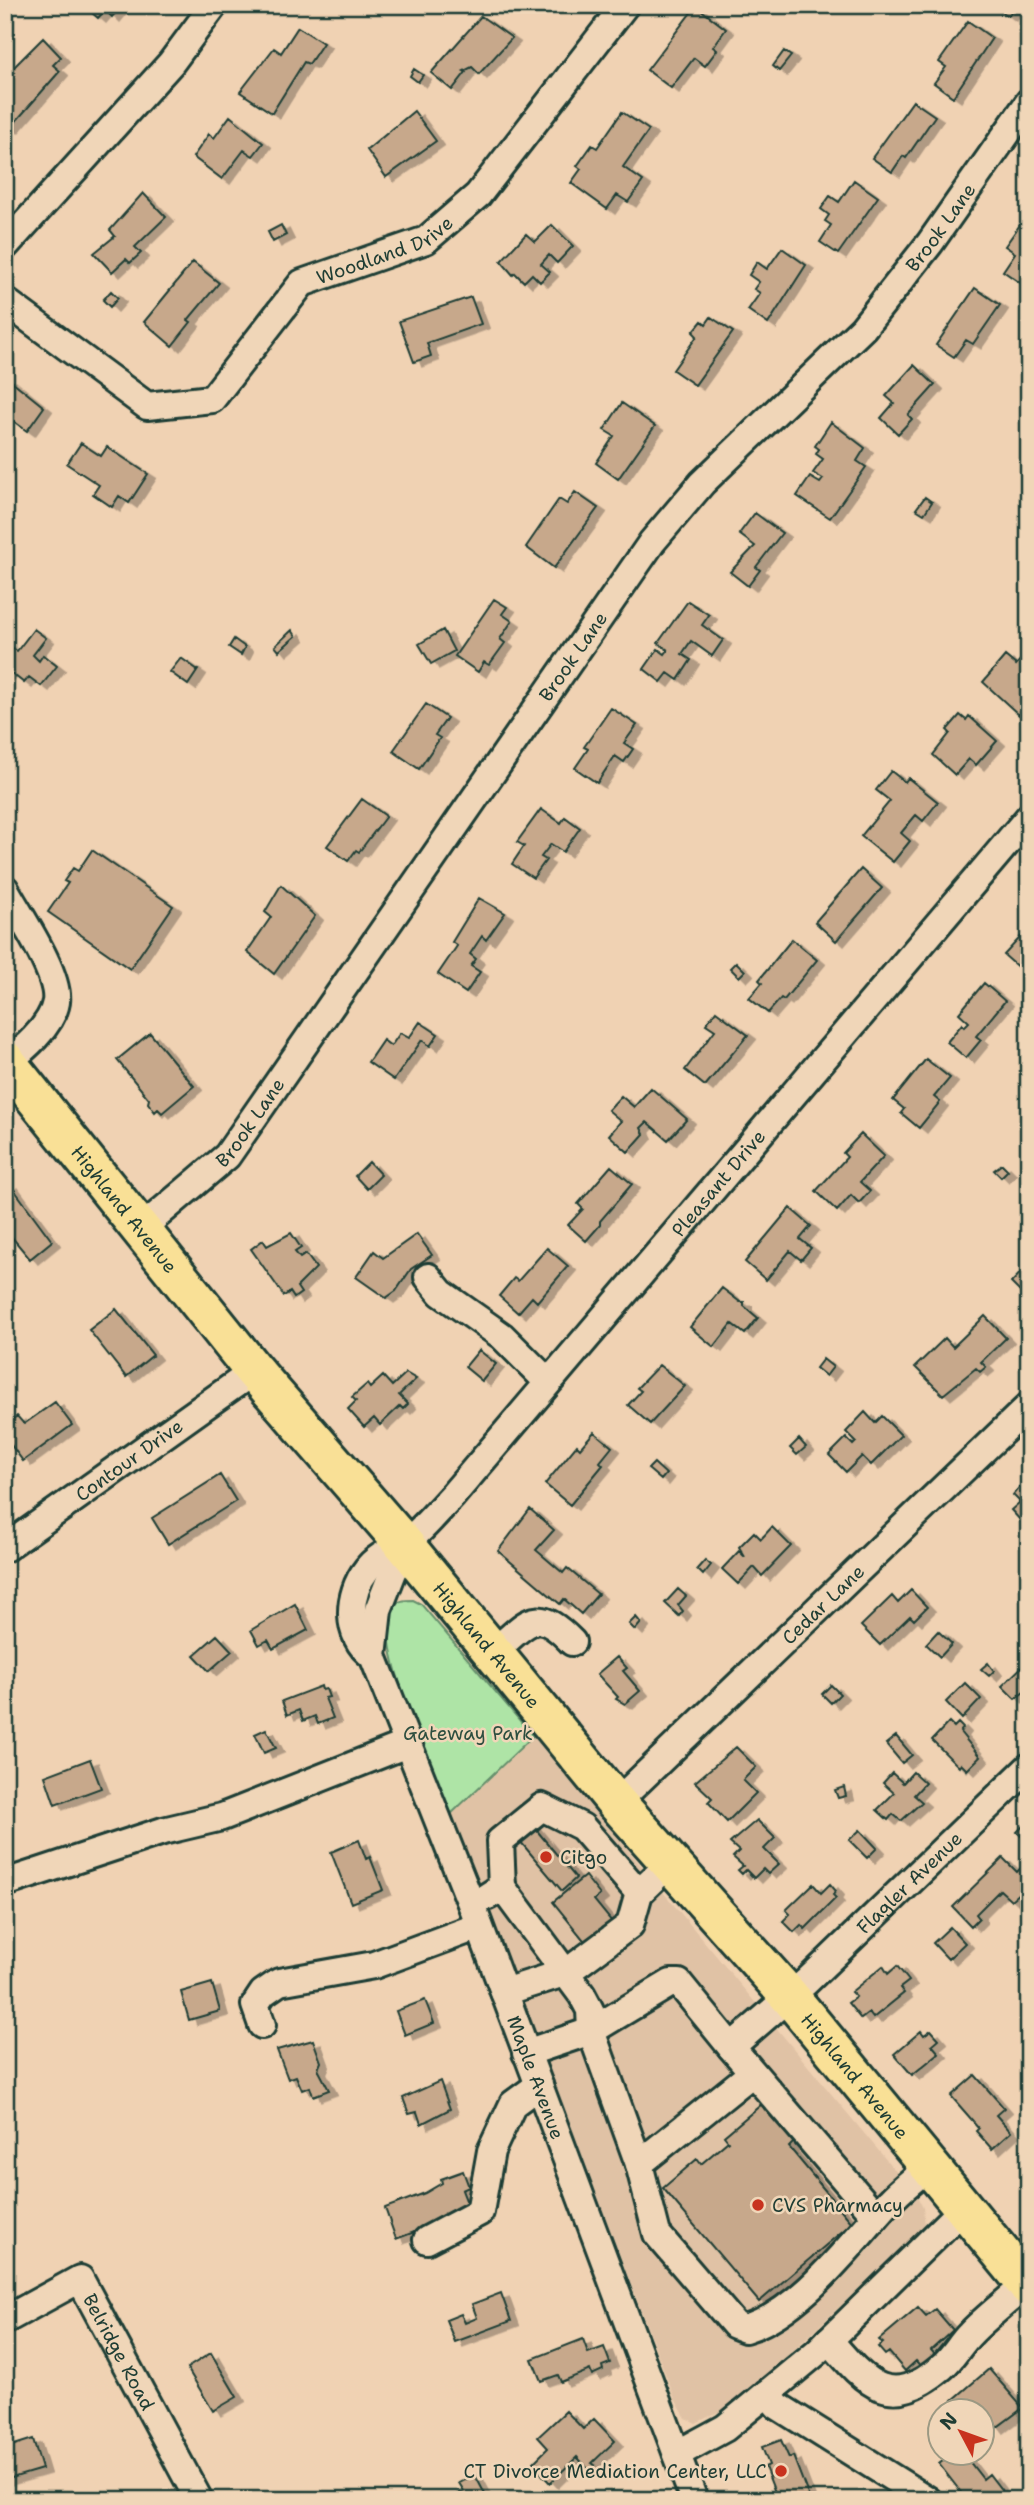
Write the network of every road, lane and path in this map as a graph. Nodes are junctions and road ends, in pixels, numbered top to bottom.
1 (214, 5) edge
2 (625, 5) edge
3 (1029, 102) edge
4 (5, 246) edge
5 (5, 301) edge
6 (1029, 817) edge
7 (5, 889) edge
8 (6, 1062) edge
9 (142, 1228) junction
10 (428, 1277) dead end
11 (254, 1370) junction
12 (547, 1381) junction
13 (1029, 1406) edge
14 (404, 1544) junction
15 (5, 1548) edge
16 (572, 1642) dead end
17 (493, 1653) junction
18 (407, 1744) junction
19 (1029, 1767) edge
20 (615, 1801) junction
21 (582, 1827) junction
22 (670, 1863) junction
23 (5, 1883) edge
24 (502, 1887) junction
25 (639, 1893) junction
26 (475, 1916) junction
27 (566, 1972) junction
28 (504, 1992) junction
29 (790, 1997) junction
30 (262, 2025) dead end
31 (591, 2031) junction
32 (731, 2047) junction
33 (527, 2053) junction
34 (751, 2074) junction
35 (539, 2085) junction
36 (639, 2164) junction
37 (929, 2166) junction
38 (964, 2208) junction
39 (876, 2216) junction
40 (427, 2240) dead end
41 (1028, 2286) edge
42 (5, 2320) edge
43 (830, 2340) junction
44 (767, 2393) junction
45 (677, 2454) junction
46 (199, 2500) edge
47 (693, 2500) edge
48 (928, 2500) edge

1 - 4 street
2 - 5 street, Woodland Drive
3 - 9 street, Brook Lane
6 - 12 street, Pleasant Drive
7 - 8 street
8 - 9 highway, Highland Avenue
9 - 11 highway, Highland Avenue
10 - 12 street
11 - 14 highway, Highland Avenue
11 - 15 street, Contour Drive
12 - 14 street, Pleasant Drive
13 - 20 street, Cedar Lane
14 - 17 highway, Highland Avenue
14 - 18 street, Maple Avenue
16 - 17 street
17 - 20 highway, Highland Avenue
18 - 23 street
18 - 26 street, Maple Avenue
19 - 29 street, Flagler Avenue
20 - 21 street, Cedar Lane
20 - 22 highway, Highland Avenue
21 - 24 street
21 - 25 street
22 - 25 street
22 - 29 highway, Highland Avenue
24 - 26 street
24 - 27 street
25 - 27 street
26 - 28 street, Maple Avenue
26 - 30 street
27 - 28 street
27 - 31 street
28 - 33 street, Maple Avenue
29 - 32 street, Flagler Avenue
29 - 37 highway, Highland Avenue
31 - 32 street
31 - 33 street
31 - 36 street
32 - 34 street
33 - 35 street, Maple Avenue
34 - 36 street
34 - 39 street
35 - 40 street
35 - 45 street, Maple Avenue
36 - 39 street
37 - 38 highway, Highland Avenue
37 - 39 street
38 - 41 highway, Highland Avenue
38 - 43 street
41 - 43 street
42 - 46 street, Belridge Road
43 - 44 street
44 - 45 street
44 - 48 street
45 - 47 street, Maple Avenue

